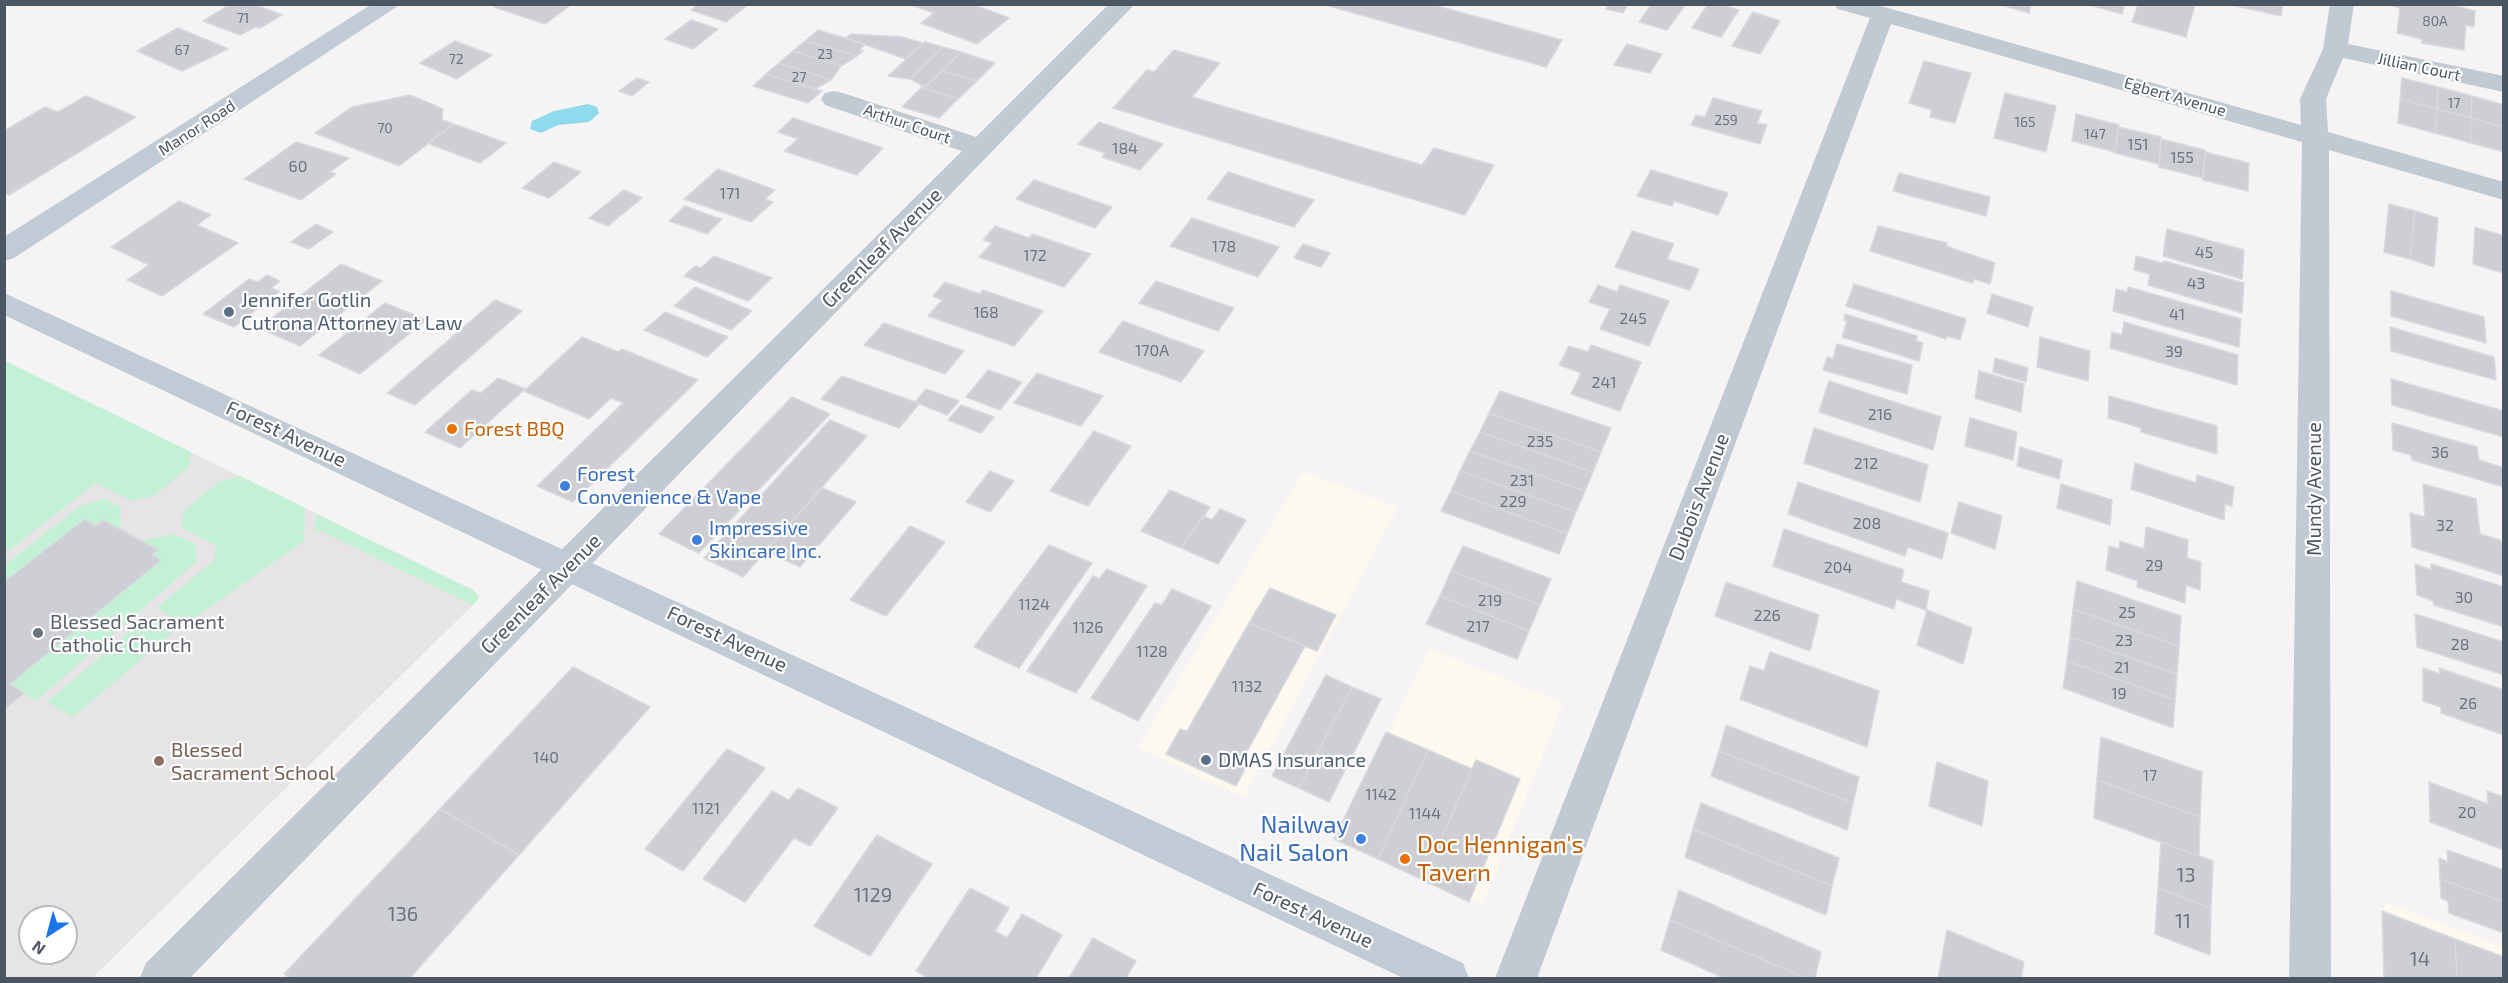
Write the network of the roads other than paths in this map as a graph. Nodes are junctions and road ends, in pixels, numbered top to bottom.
1 (389, 4) edge
2 (1123, 4) edge
3 (1846, 4) edge
4 (2342, 4) edge
5 (1883, 15) junction
6 (2335, 49) junction
7 (2504, 84) edge
8 (834, 99) dead end
9 (2315, 136) junction
10 (981, 148) junction
11 (2504, 191) edge
12 (4, 251) edge
13 (4, 303) edge
14 (569, 565) junction
15 (160, 978) edge
16 (1448, 978) edge
17 (1516, 978) edge
18 (2310, 978) edge

1 - 12 main road, Manor Road
2 - 10 street, Greenleaf Avenue
3 - 5 street, Egbert Avenue
4 - 6 street, Mundy Avenue
5 - 9 street, Egbert Avenue
5 - 17 street, Dubois Avenue
6 - 7 street, Jillian Court
6 - 9 street, Mundy Avenue
8 - 10 street, Arthur Court
9 - 11 street, Egbert Avenue
9 - 18 street, Mundy Avenue
10 - 14 street, Greenleaf Avenue
13 - 14 main road, Forest Avenue
14 - 15 street, Greenleaf Avenue
14 - 16 main road, Forest Avenue

